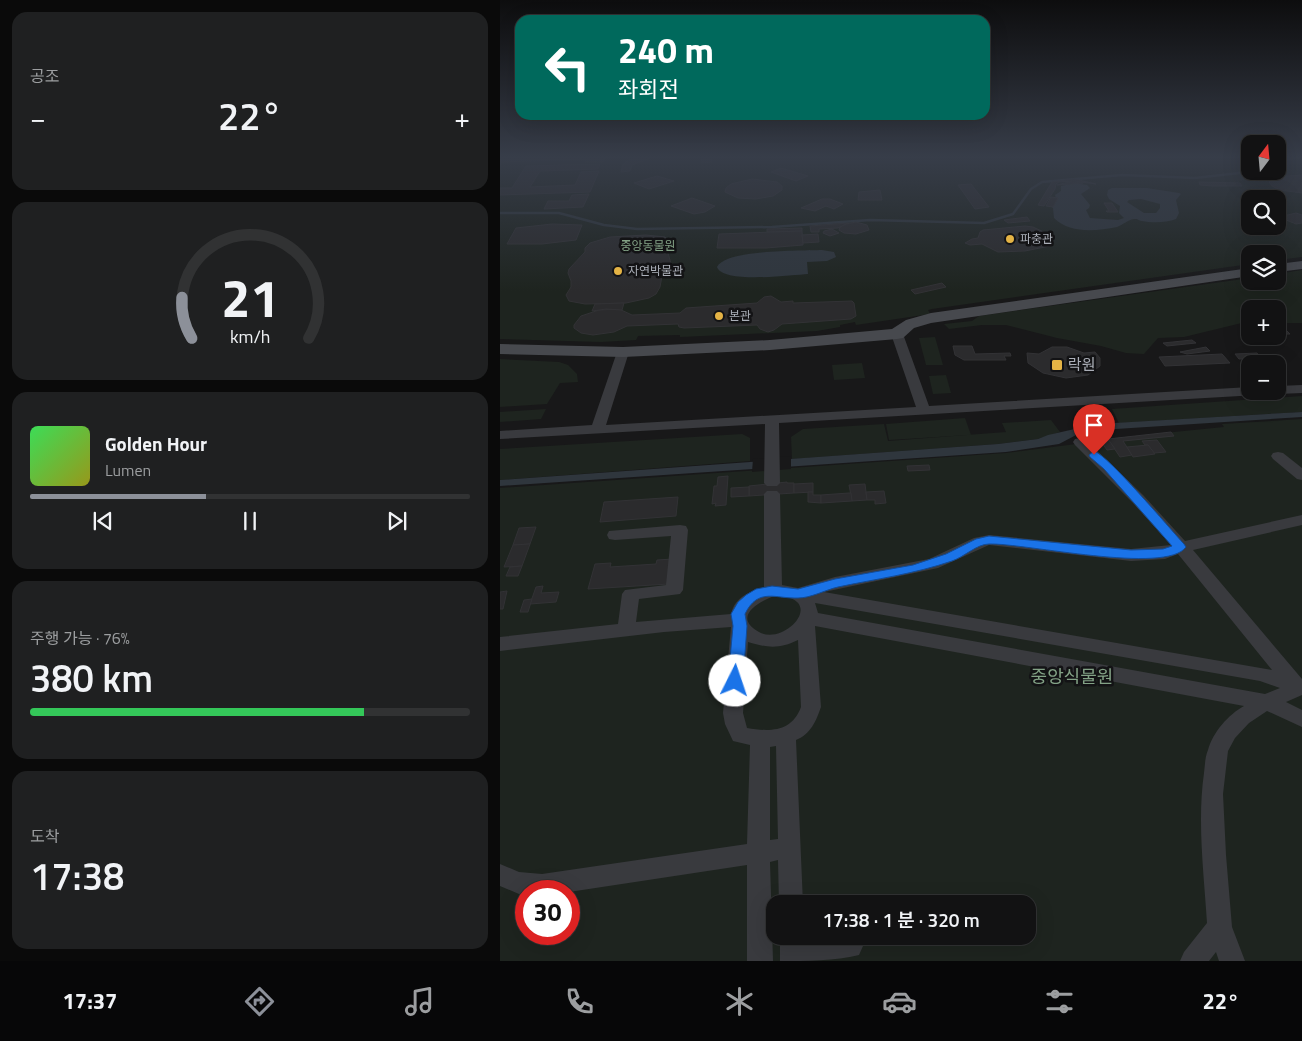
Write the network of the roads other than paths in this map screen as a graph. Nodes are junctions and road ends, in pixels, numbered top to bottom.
1 (1302, 264) edge
2 (1286, 267) edge
3 (1241, 273) edge
4 (897, 334) junction
5 (500, 348) edge
6 (623, 352) junction
7 (1302, 389) edge
8 (1286, 390) edge
9 (1241, 392) edge
10 (924, 411) junction
11 (772, 419) junction
12 (598, 428) junction
13 (500, 435) edge
14 (1080, 442) dead end
15 (1278, 456) dead end
16 (1302, 476) edge
17 (1302, 520) edge
18 (615, 535) dead end
19 (1180, 547) junction
20 (772, 590) junction
21 (798, 594) junction
22 (807, 620) junction
23 (739, 623) junction
24 (626, 630) junction
25 (500, 644) edge
26 (1300, 687) edge
27 (1266, 702) junction
28 (1302, 718) edge
29 (786, 737) junction
30 (760, 739) junction
31 (790, 848) junction
32 (758, 853) junction
33 (500, 875) edge
34 (791, 895) edge
35 (1220, 927) junction
36 (850, 946) dead end
37 (792, 950) edge
38 (760, 961) edge
39 (1193, 961) edge
40 (1232, 961) edge

1 - 2 street
3 - 4 street
4 - 6 street
4 - 10 street
5 - 6 street
6 - 12 street
7 - 8 street
9 - 10 street
10 - 11 street
11 - 12 street
11 - 20 street
12 - 13 street
14 - 19 street
15 - 16 street
17 - 19 street
18 - 24 street
19 - 21 street
19 - 26 street
20 - 21 street
20 - 23 street
21 - 22 street
21 - 26 street
22 - 23 street
22 - 27 street
22 - 29 street
23 - 24 street
23 - 30 street
24 - 25 street
26 - 27 street
27 - 28 street
27 - 35 street
29 - 30 street
29 - 31 street
30 - 32 street
31 - 32 street
31 - 34 street
32 - 33 street
32 - 38 street
35 - 39 street
35 - 40 street
36 - 37 street

